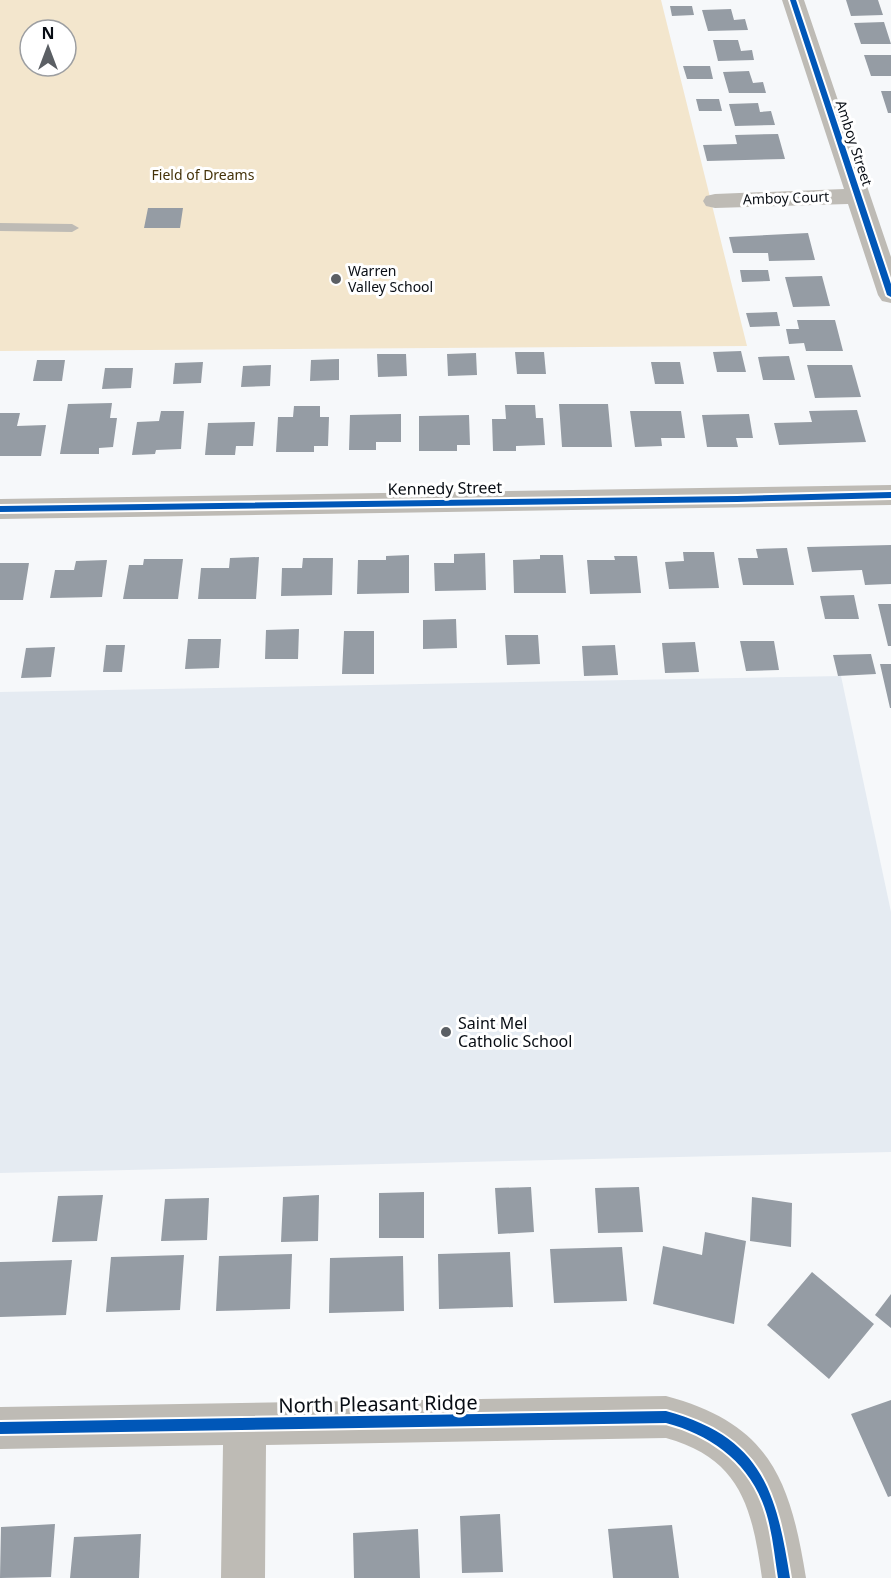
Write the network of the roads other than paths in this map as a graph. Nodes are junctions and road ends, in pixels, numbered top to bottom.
1 (793, 0) edge
2 (858, 196) junction
3 (715, 201) dead end
4 (0, 228) edge
5 (72, 228) dead end
6 (889, 281) edge
7 (891, 495) edge
8 (0, 509) edge
9 (245, 1424) junction
10 (0, 1428) edge
11 (243, 1578) edge
12 (784, 1578) edge

1 - 2 street, Amboy Street
2 - 3 street, Amboy Court
2 - 6 street, Amboy Street
4 - 5 lane
7 - 8 street, Kennedy Street
9 - 10 street, North Pleasant Ridge
9 - 11 street
9 - 12 street, North Pleasant Ridge

